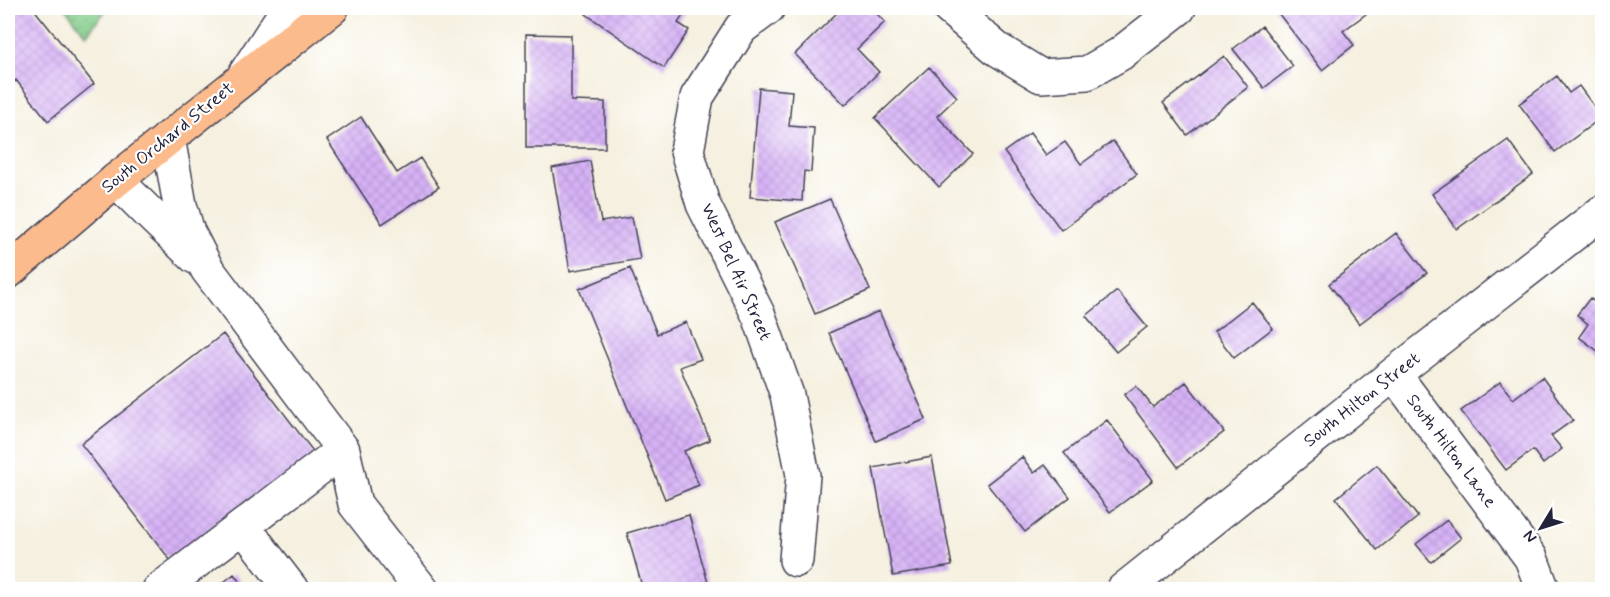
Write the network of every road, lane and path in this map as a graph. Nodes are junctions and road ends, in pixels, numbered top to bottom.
1 (288, 8) edge
2 (332, 8) edge
3 (768, 8) edge
4 (949, 8) edge
5 (1179, 8) edge
6 (244, 76) junction
7 (168, 138) junction
8 (116, 180) junction
9 (1602, 212) edge
10 (207, 269) junction
11 (8, 272) edge
12 (1394, 374) junction
13 (343, 450) junction
14 (243, 526) junction
15 (795, 560) dead end
16 (159, 590) edge
17 (292, 590) edge
18 (422, 590) edge
19 (1123, 590) edge
20 (1543, 590) edge

1 - 6 street
2 - 6 main road, South Orchard Street
3 - 15 street, West Bel Air Street
4 - 5 street
6 - 7 main road, South Orchard Street
7 - 8 main road, South Orchard Street
7 - 10 street
8 - 10 street
8 - 11 main road, South Orchard Street
9 - 12 street, South Hilton Street
10 - 13 street
12 - 19 street, South Hilton Street
12 - 20 street, South Hilton Lane
13 - 14 street
13 - 18 street
14 - 16 street
14 - 17 street

